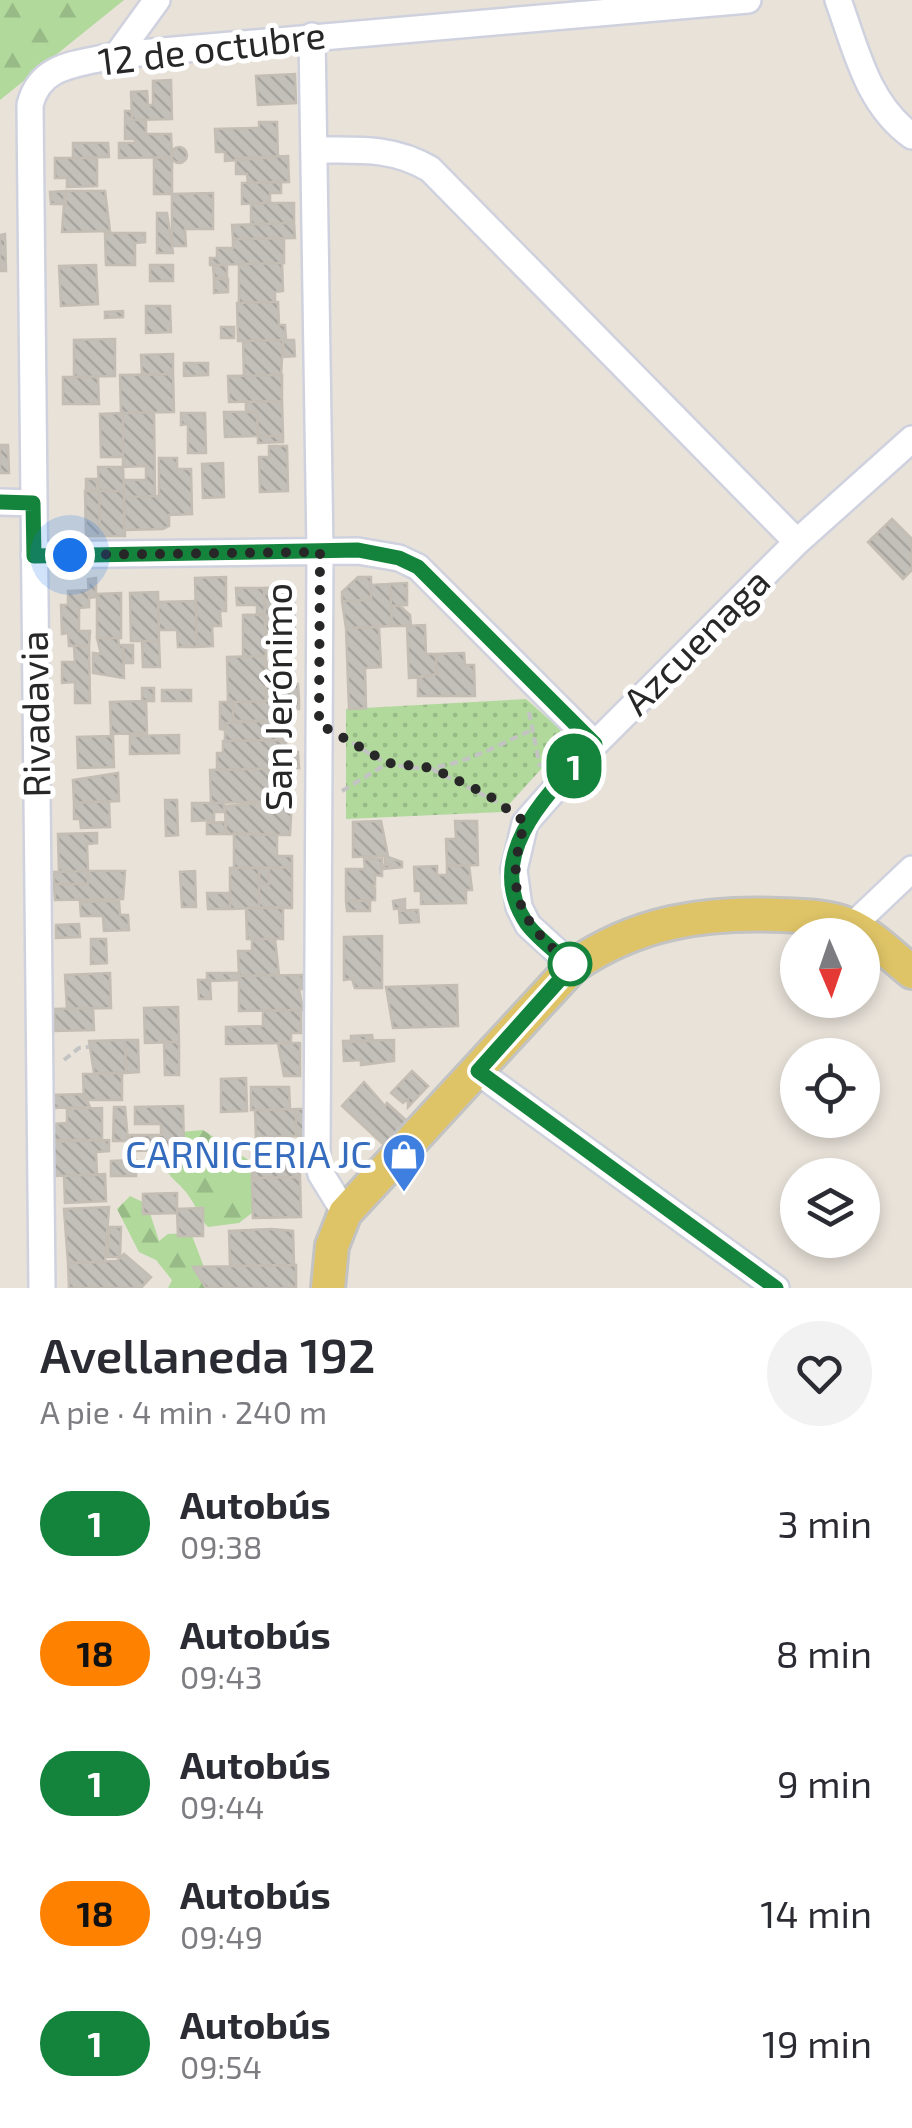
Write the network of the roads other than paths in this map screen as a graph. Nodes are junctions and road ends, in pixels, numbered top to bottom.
1 (157, 0) edge
2 (748, 0) edge
3 (838, 0) edge
4 (312, 36) junction
5 (116, 56) junction
6 (39, 81) joint
7 (912, 136) edge
8 (317, 150) junction
9 (912, 439) edge
10 (0, 502) edge
11 (33, 503) junction
12 (797, 542) junction
13 (320, 552) junction
14 (34, 556) junction
15 (595, 744) junction
16 (912, 869) edge
17 (818, 918) edge
18 (860, 918) edge
19 (880, 947) edge
20 (572, 966) junction
21 (912, 972) edge
22 (478, 1071) junction
23 (345, 1214) junction
24 (42, 1288) edge
25 (328, 1288) edge
26 (776, 1288) edge

1 - 5 street
2 - 4 street, 12 de octubre
3 - 7 street
4 - 5 street, 12 de octubre
4 - 8 street, San Jerónimo
5 - 6 street, 12 de octubre
6 - 11 street, Rivadavia
8 - 12 street
8 - 13 street, San Jerónimo
9 - 12 street, Azcuenaga
10 - 11 street
11 - 14 street, Rivadavia
12 - 15 street, Azcuenaga
13 - 14 street
13 - 15 street
13 - 23 street, San Jerónimo
14 - 24 street, Rivadavia
15 - 20 street, Azcuenaga
16 - 18 street
17 - 20 main road
19 - 21 main road
20 - 22 main road
22 - 23 main road
22 - 26 street
23 - 25 main road

